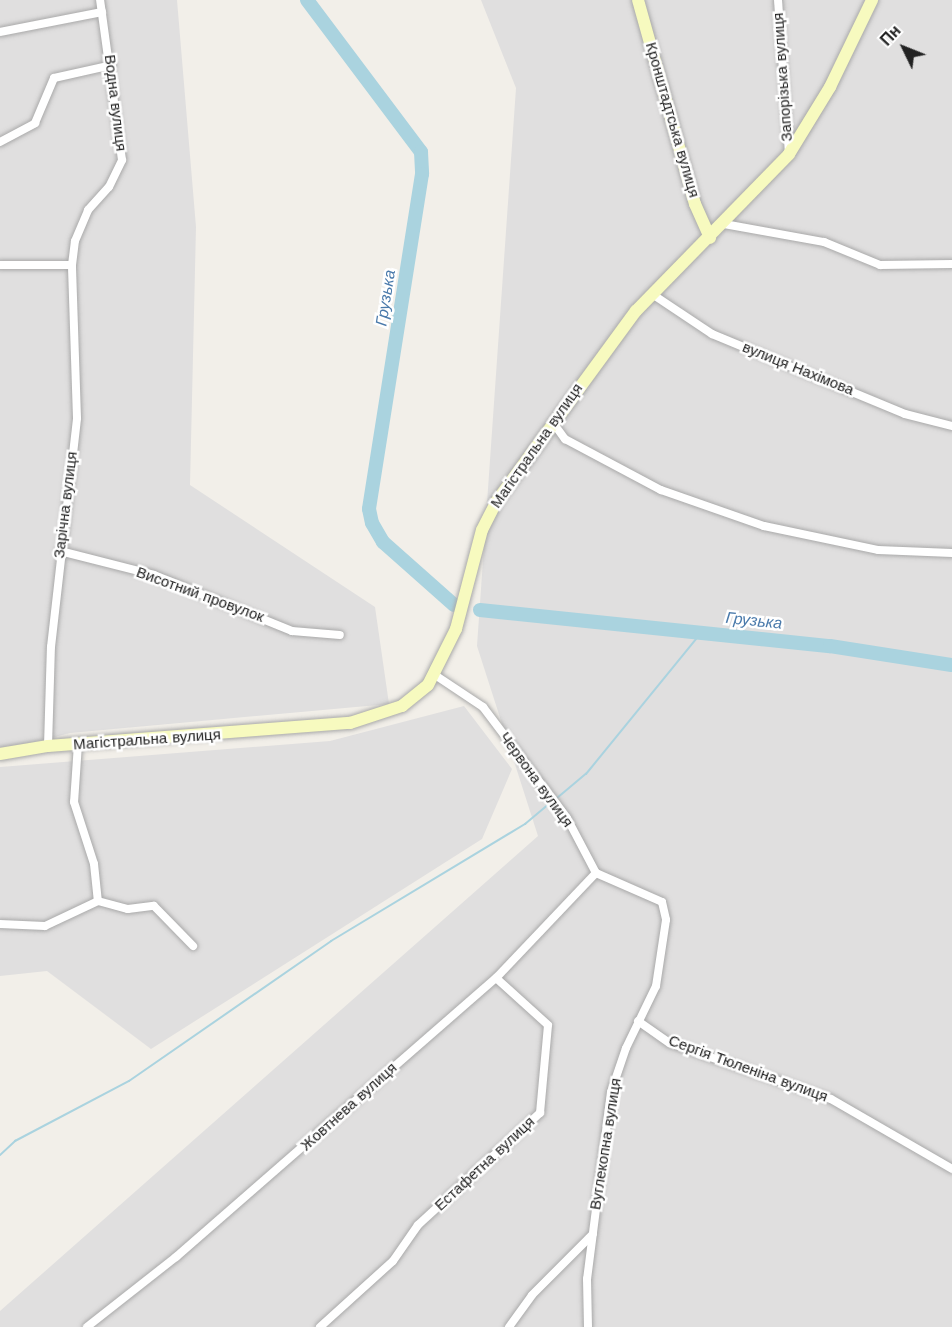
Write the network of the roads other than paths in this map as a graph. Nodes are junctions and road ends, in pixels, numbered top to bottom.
1 (100, 0) edge
2 (638, 0) edge
3 (778, 0) edge
4 (872, 0) edge
5 (102, 12) junction
6 (0, 32) edge
7 (111, 65) junction
8 (0, 142) edge
9 (789, 154) junction
10 (702, 214) junction
11 (724, 224) junction
12 (710, 238) junction
13 (952, 264) edge
14 (0, 265) edge
15 (72, 265) junction
16 (652, 294) junction
17 (554, 424) junction
18 (952, 426) edge
19 (60, 551) junction
20 (952, 553) edge
21 (340, 635) dead end
22 (435, 675) junction
23 (78, 744) junction
24 (48, 746) junction
25 (0, 754) edge
26 (596, 873) junction
27 (98, 901) junction
28 (0, 924) edge
29 (193, 946) dead end
30 (496, 978) junction
31 (638, 1021) junction
32 (952, 1169) edge
33 (593, 1234) junction
34 (87, 1327) edge
35 (320, 1327) edge
36 (509, 1327) edge
37 (588, 1327) edge

1 - 5 street, Водна вулиця
2 - 10 main road, Кронштадтська вулиця
3 - 9 street, Запорізька вулиця
4 - 9 main road, Магістральна вулиця
5 - 6 street
5 - 7 street, Водна вулиця
7 - 8 street
7 - 15 street, Водна вулиця
9 - 11 main road, Магістральна вулиця
10 - 11 main road
10 - 12 main road, Кронштадтська вулиця
11 - 12 main road, Магістральна вулиця
11 - 13 street
12 - 16 main road, Магістральна вулиця
14 - 15 street
15 - 19 street, Зарічна вулиця
16 - 17 main road, Магістральна вулиця
16 - 18 street, вулиця Нахімова
17 - 20 street
17 - 22 main road, Магістральна вулиця
19 - 21 street, Висотний провулок
19 - 24 street, Зарічна вулиця
22 - 23 main road, Магістральна вулиця
22 - 26 street, Червона вулиця
23 - 24 main road, Магістральна вулиця
23 - 27 street
24 - 25 main road, Магістральна вулиця
26 - 30 street, Жовтнева вулиця
26 - 31 street, Вуглекопна вулиця
27 - 28 street
27 - 29 street
30 - 34 street, Жовтнева вулиця
30 - 35 street, Естафетна вулиця
31 - 32 street, Сергія Тюленіна вулиця
31 - 33 street, Вуглекопна вулиця
33 - 36 street
33 - 37 street, Вуглекопна вулиця

